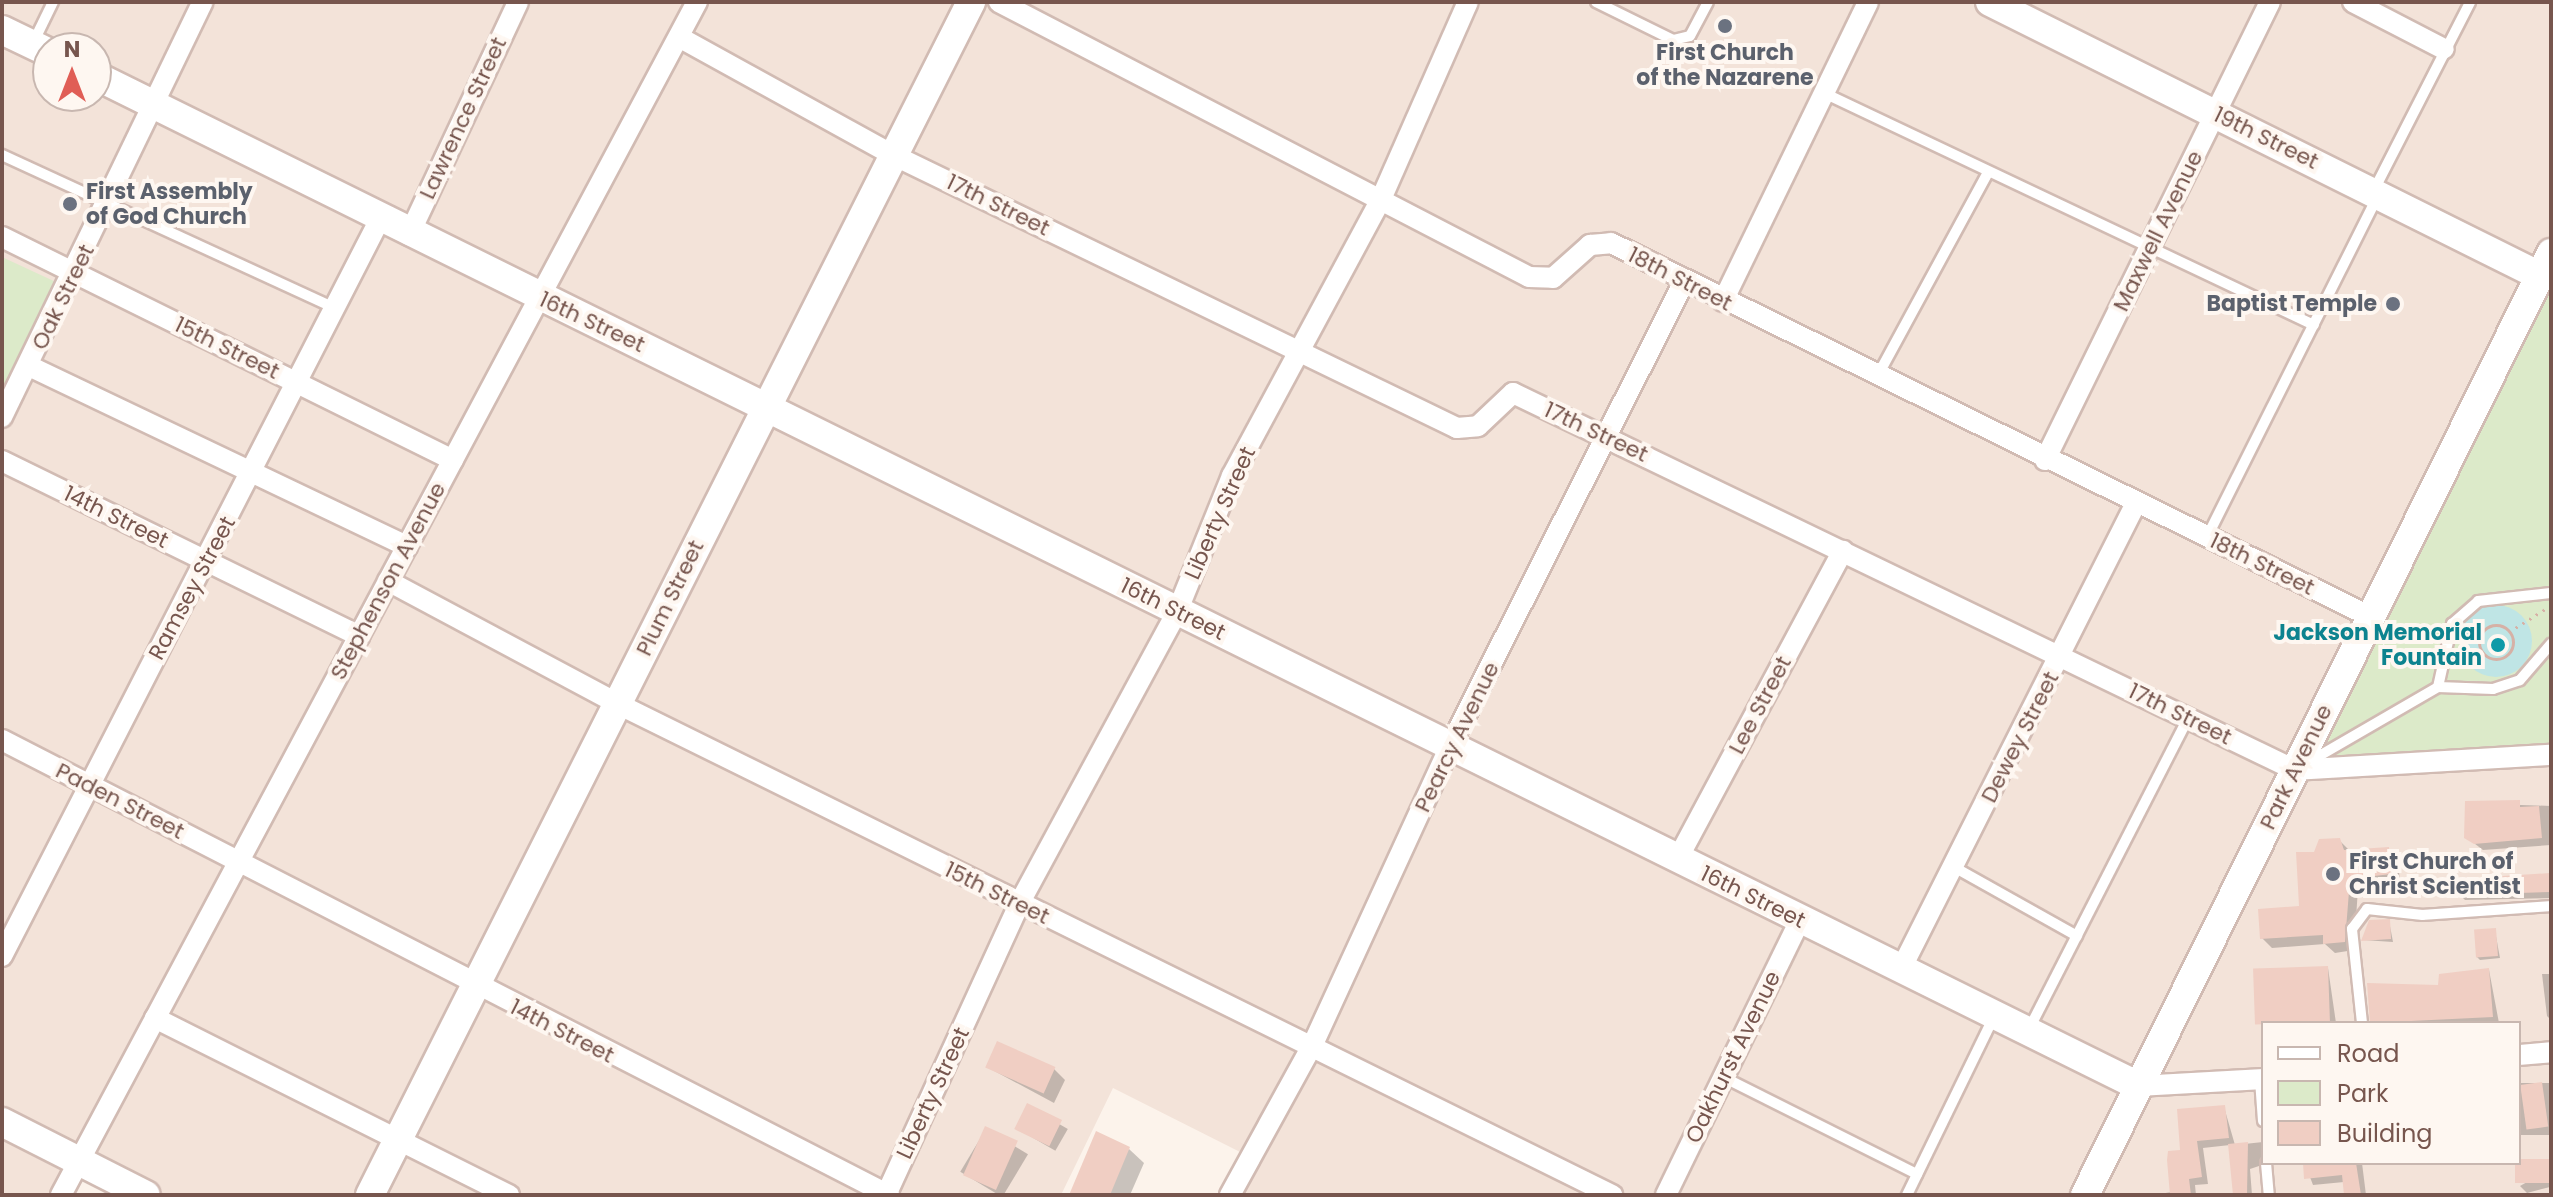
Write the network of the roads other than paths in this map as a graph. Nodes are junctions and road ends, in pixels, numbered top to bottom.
1 (53, 2) edge
2 (203, 2) edge
3 (518, 2) edge
4 (697, 2) edge
5 (971, 2) edge
6 (999, 2) edge
7 (1468, 2) edge
8 (1596, 2) edge
9 (1708, 2) edge
10 (1868, 2) edge
11 (1990, 2) edge
12 (2270, 2) edge
13 (2353, 2) edge
14 (2470, 2) edge
15 (2, 30) edge
16 (45, 32) edge
17 (679, 37) junction
18 (32, 44) edge
19 (2444, 49) junction
20 (112, 84) edge
21 (1823, 92) junction
22 (154, 105) junction
23 (2215, 113) junction
24 (889, 153) junction
25 (2, 155) edge
26 (1988, 172) junction
27 (2377, 192) junction
28 (1381, 199) junction
29 (109, 201) junction
30 (380, 219) junction
31 (409, 235) junction
32 (2, 237) edge
33 (2148, 250) junction
34 (2546, 264) edge
35 (76, 274) junction
36 (1685, 280) junction
37 (539, 298) junction
38 (1723, 301) junction
39 (334, 308) junction
40 (2314, 325) junction
41 (1301, 353) junction
42 (29, 366) junction
43 (1877, 377) junction
44 (297, 383) junction
45 (767, 402) junction
46 (2, 417) edge
47 (1611, 438) junction
48 (453, 460) junction
49 (2045, 460) junction
50 (2, 461) edge
51 (251, 474) junction
52 (2136, 503) junction
53 (2207, 537) junction
54 (407, 546) junction
55 (1843, 551) junction
56 (208, 561) junction
57 (388, 581) junction
58 (2551, 593) edge
59 (1177, 612) junction
60 (2371, 617) junction
61 (359, 636) junction
62 (2551, 644) edge
63 (2062, 657) junction
64 (2438, 687) junction
65 (618, 704) junction
66 (2188, 718) junction
67 (2, 740) edge
68 (1452, 742) junction
69 (2551, 755) edge
70 (2295, 770) junction
71 (88, 785) junction
72 (1677, 860) junction
73 (238, 862) junction
74 (1954, 867) junction
75 (1019, 904) junction
76 (2551, 906) edge
77 (1800, 920) junction
78 (2077, 936) junction
79 (2, 956) edge
80 (1901, 969) junction
81 (477, 988) junction
82 (1995, 1015) junction
83 (155, 1018) junction
84 (2362, 1021) edge
85 (2028, 1031) junction
86 (1313, 1044) junction
87 (2551, 1052) edge
88 (2521, 1055) edge
89 (1723, 1077) junction
90 (2261, 1079) edge
91 (2139, 1086) junction
92 (2, 1122) edge
93 (399, 1138) junction
94 (78, 1161) junction
95 (2266, 1165) edge
96 (1917, 1174) junction
97 (61, 1195) edge
98 (146, 1195) edge
99 (370, 1195) edge
100 (509, 1195) edge
101 (887, 1195) edge
102 (1230, 1195) edge
103 (1612, 1195) edge
104 (1666, 1195) edge
105 (1907, 1195) edge
106 (2085, 1195) edge
107 (2269, 1195) edge

1 - 16 lane
2 - 22 street, Oak Street
3 - 31 street, Lawrence Street
4 - 17 street, Stephenson Avenue
5 - 24 street, Plum Street
6 - 28 street, 18th Street
7 - 28 street, Liberty Street
8 - 9 lane
10 - 21 street
11 - 23 street, 19th Street
12 - 23 street, Maxwell Avenue
13 - 19 street
14 - 19 lane
15 - 18 street
17 - 24 street, 17th Street
17 - 37 street, Stephenson Avenue
19 - 27 lane
20 - 22 street, 16th Street
21 - 26 lane
21 - 38 street
22 - 29 street, Oak Street
22 - 30 street, 16th Street
23 - 27 street, 19th Street
23 - 33 street, Maxwell Avenue
24 - 41 street, 17th Street
24 - 45 street, Plum Street
25 - 29 lane
26 - 33 lane
26 - 43 lane
27 - 34 street, 19th Street
27 - 40 lane
28 - 36 street, 18th Street
28 - 41 street, Liberty Street
29 - 35 street, Oak Street
29 - 39 lane
30 - 31 street, 16th Street
30 - 39 street, Ramsey Street
31 - 37 street, 16th Street
32 - 35 street, 15th Street
33 - 40 lane
33 - 49 street, Maxwell Avenue
34 - 60 street, Park Avenue
35 - 42 street, Oak Street
35 - 44 street, 15th Street
36 - 38 street, 18th Street
36 - 47 street, Pearcy Avenue
37 - 45 street, 16th Street
37 - 48 street, Stephenson Avenue
38 - 43 street, 18th Street
39 - 44 street, Ramsey Street
40 - 53 lane
41 - 47 street, 17th Street
41 - 59 street, Liberty Street
42 - 46 street, Oak Street
42 - 51 street
43 - 49 street, 18th Street
44 - 48 street, 15th Street
44 - 51 street, Ramsey Street
45 - 59 street, 16th Street
45 - 65 street, Plum Street
47 - 55 street, 17th Street
47 - 68 street, Pearcy Avenue
48 - 54 street, Stephenson Avenue
49 - 52 street, 18th Street
50 - 56 street, 14th Street
51 - 54 street
51 - 56 street, Ramsey Street
52 - 53 street, 18th Street
52 - 63 street, Dewey Street
53 - 60 street, 18th Street
54 - 57 street, Stephenson Avenue
55 - 63 street, 17th Street
55 - 72 street, Lee Street
56 - 61 street, 14th Street
56 - 71 street, Ramsey Street
57 - 61 street, Stephenson Avenue
57 - 65 street, 15th Street
58 - 64 lane
59 - 68 street, 16th Street
59 - 75 street, Liberty Street
60 - 70 street, Park Avenue
61 - 73 street, Stephenson Avenue
62 - 64 lane
63 - 66 street, 17th Street
63 - 74 street, Dewey Street
64 - 70 lane
65 - 75 street, 15th Street
65 - 81 street, Plum Street
66 - 70 street, 17th Street
66 - 78 lane
67 - 71 street, Paden Street
68 - 72 street, 16th Street
68 - 86 street, Pearcy Avenue
69 - 70 street, 17th Street
70 - 91 street, Park Avenue
71 - 73 street, Paden Street
71 - 79 street, Ramsey Street
72 - 77 street, 16th Street
73 - 81 street, 14th Street
73 - 83 street, Stephenson Avenue
74 - 78 lane
74 - 80 street, Dewey Street
75 - 86 street, 15th Street
75 - 101 street, Liberty Street
76 - 84 lane
77 - 80 street, 16th Street
77 - 89 street, Oakhurst Avenue
78 - 85 lane
80 - 82 street, 16th Street
81 - 93 street, Plum Street
81 - 101 street, 14th Street
82 - 85 street, 16th Street
82 - 96 lane
83 - 93 street
83 - 94 street, Stephenson Avenue
85 - 91 street, 16th Street
86 - 102 street, Pearcy Avenue
86 - 103 street, 15th Street
87 - 88 street
89 - 96 lane
89 - 104 street, Oakhurst Avenue
90 - 91 street, 16th Street
91 - 106 street, Park Avenue
92 - 94 street
93 - 99 street, Plum Street
93 - 100 street
94 - 97 street, Stephenson Avenue
94 - 98 street
95 - 107 lane
96 - 105 lane

